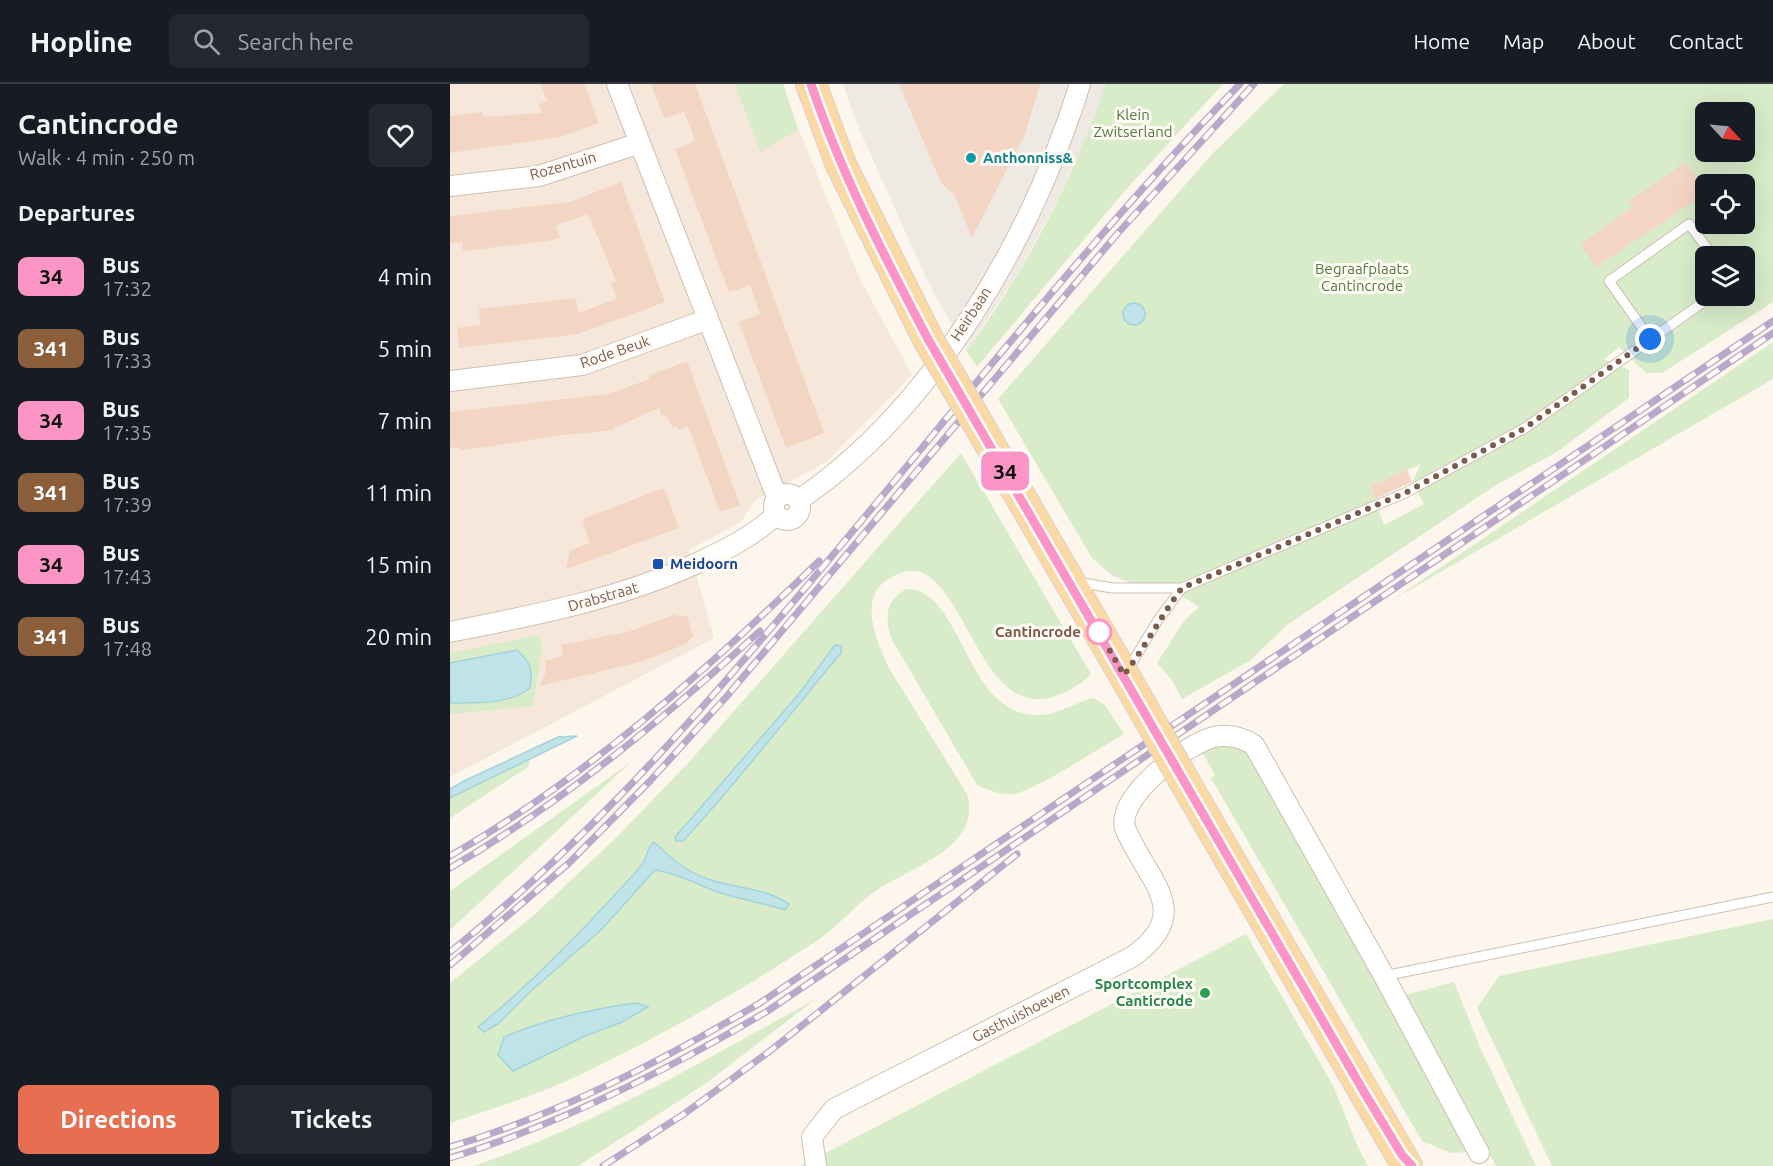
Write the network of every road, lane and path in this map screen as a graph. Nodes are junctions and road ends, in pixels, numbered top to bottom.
1 (617, 84) edge
2 (811, 84) edge
3 (1080, 84) edge
4 (640, 143) junction
5 (450, 186) edge
6 (1706, 246) edge
7 (1698, 306) edge
8 (706, 320) junction
9 (1650, 339) junction
10 (450, 381) edge
11 (776, 506) junction
12 (1068, 581) junction
13 (1182, 588) junction
14 (450, 632) edge
15 (1129, 684) junction
16 (1773, 897) edge
17 (1384, 976) junction
18 (1479, 1153) dead end
19 (1407, 1162) edge
20 (816, 1166) edge

1 - 4 street
2 - 12 main road, bridge
3 - 11 street, Heirbaan
4 - 5 street, Rozentuin
4 - 8 street
6 - 9 lane
7 - 9 lane
8 - 10 street, Rode Beuk
8 - 11 street
9 - 13 lane
11 - 14 street, Drabstraat
12 - 13 lane
12 - 15 main road
13 - 15 lane
15 - 19 main road, bridge
16 - 17 lane
17 - 18 street
17 - 20 street, Gasthuishoeven

